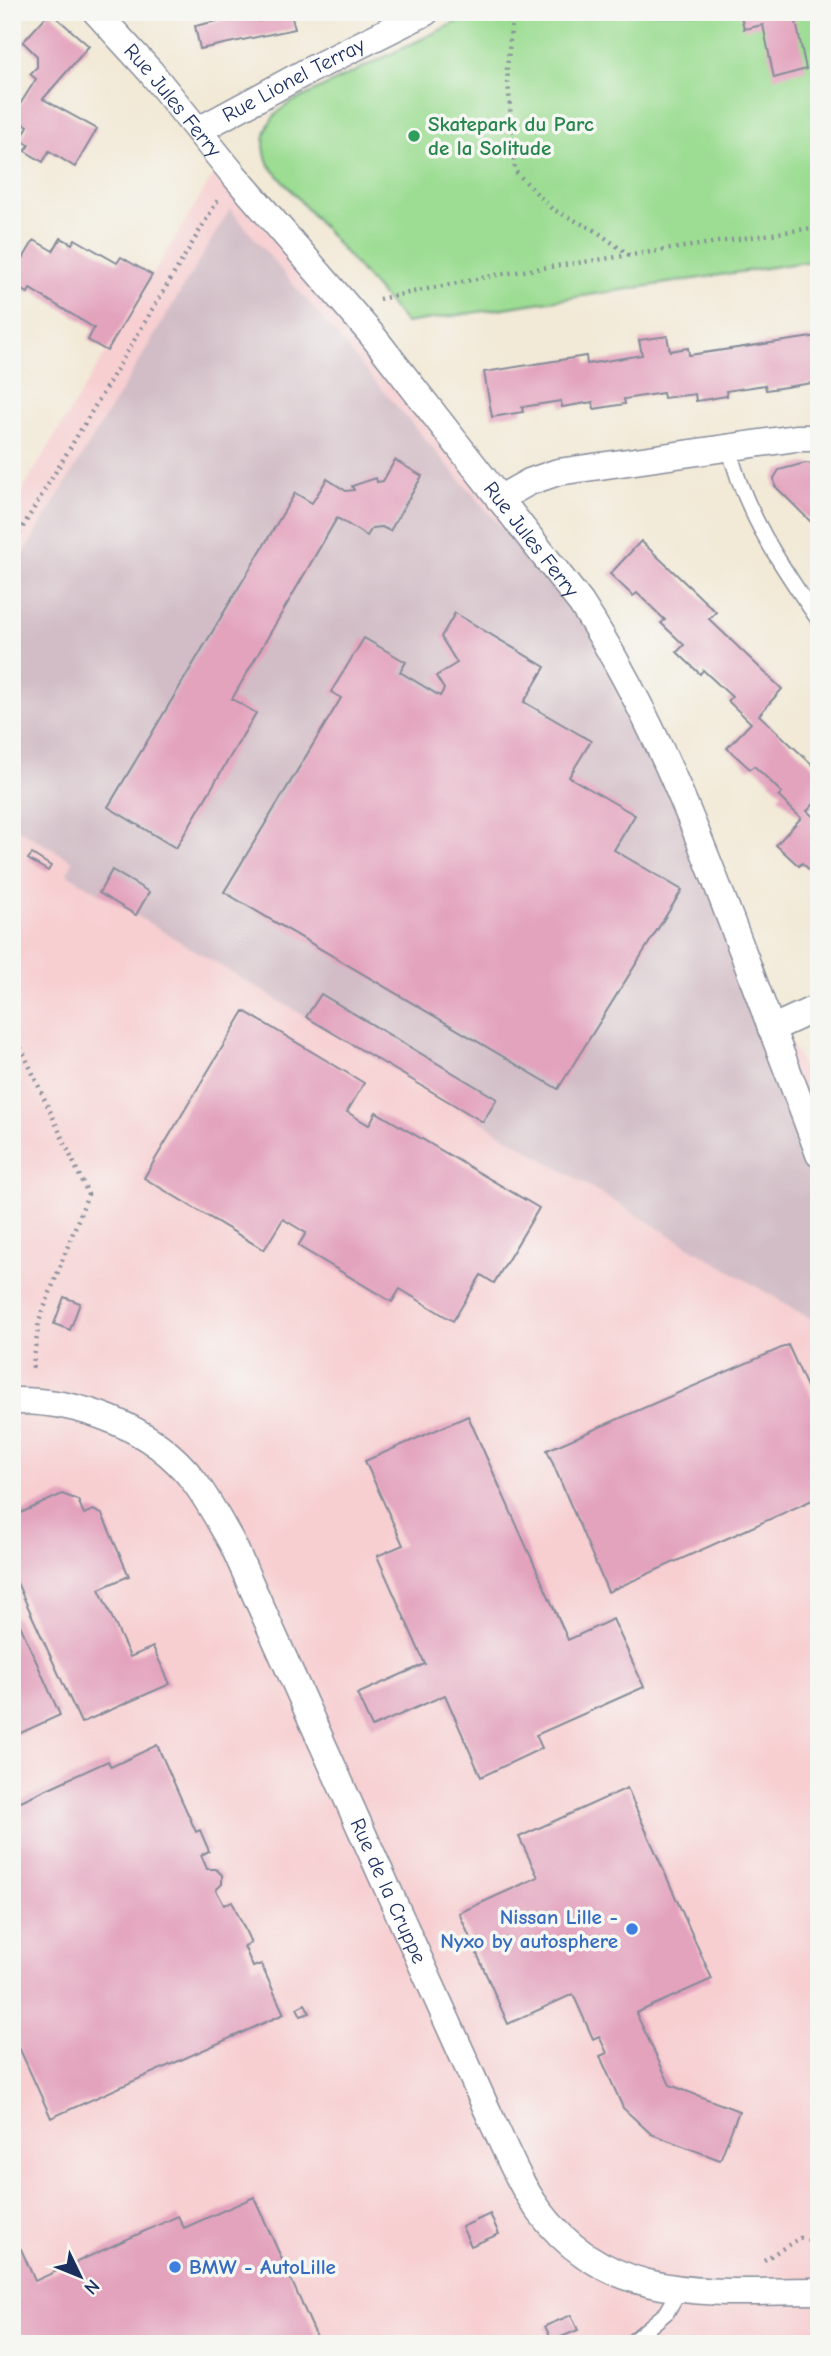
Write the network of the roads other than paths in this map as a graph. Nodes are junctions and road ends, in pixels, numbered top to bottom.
1 (96, 12) edge
2 (426, 12) edge
3 (199, 130) junction
4 (819, 438) edge
5 (729, 447) junction
6 (499, 499) junction
7 (819, 621) edge
8 (819, 1007) edge
9 (771, 1029) junction
10 (819, 1154) edge
11 (20, 1400) edge
12 (678, 2291) junction
13 (819, 2291) edge
14 (634, 2343) edge

1 - 3 street, Rue Jules Ferry
2 - 3 street, Rue Lionel Terray
3 - 6 street, Rue Jules Ferry
4 - 5 street
5 - 6 street
5 - 7 lane
6 - 9 street, Rue Jules Ferry
8 - 9 street
9 - 10 street, Rue Jules Ferry
11 - 12 street, Rue de la Cruppe
12 - 13 street, Rue de la Cruppe
12 - 14 lane

